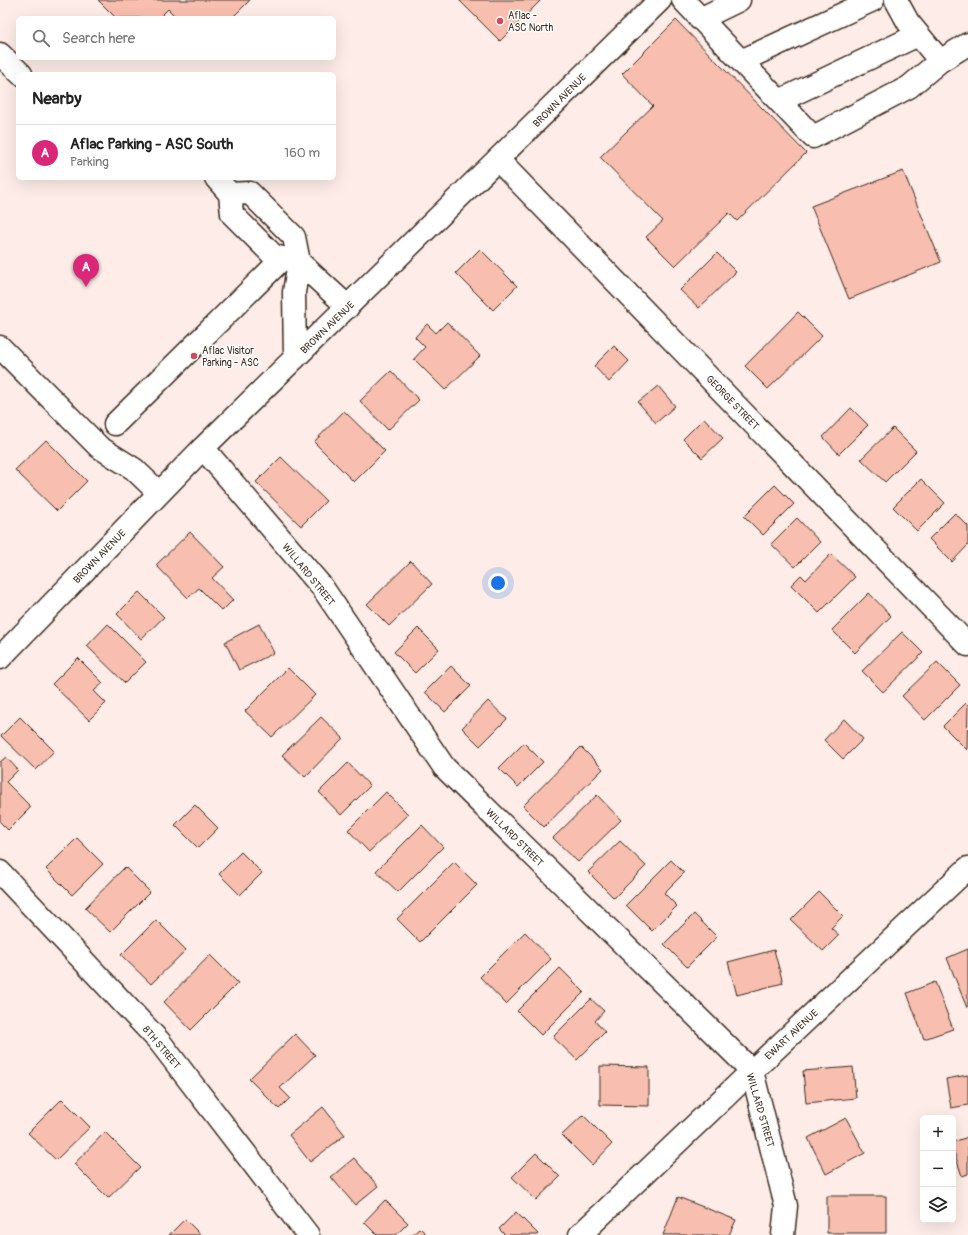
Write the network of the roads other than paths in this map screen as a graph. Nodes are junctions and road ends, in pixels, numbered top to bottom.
1 (660, 0) edge
2 (682, 0) edge
3 (739, 0) edge
4 (873, 0) edge
5 (896, 0) edge
6 (700, 18) junction
7 (918, 35) junction
8 (968, 44) edge
9 (0, 54) edge
10 (940, 60) junction
11 (741, 61) junction
12 (19, 72) edge
13 (779, 101) junction
14 (498, 160) junction
15 (222, 183) edge
16 (291, 260) junction
17 (348, 307) junction
18 (0, 347) edge
19 (295, 358) junction
20 (115, 424) dead end
21 (203, 448) junction
22 (159, 493) junction
23 (968, 645) edge
24 (0, 658) edge
25 (968, 868) edge
26 (0, 872) edge
27 (752, 1071) junction
28 (308, 1235) edge
29 (580, 1235) edge
30 (783, 1235) edge

1 - 14 street, BROWN AVENUE
2 - 6 street
3 - 6 street
4 - 11 street
5 - 7 street
6 - 11 street
7 - 10 street
7 - 13 street
8 - 10 street
9 - 12 street
10 - 13 street
11 - 13 street
14 - 17 street, BROWN AVENUE
14 - 23 street, GEORGE STREET
15 - 16 street
16 - 17 street
16 - 19 street
16 - 20 street
17 - 19 street, BROWN AVENUE
18 - 22 street
19 - 21 street, BROWN AVENUE
21 - 22 street, BROWN AVENUE
21 - 27 street, WILLARD STREET
22 - 24 street, BROWN AVENUE
25 - 27 street, EWART AVENUE
26 - 28 street, 8TH STREET
27 - 29 street, EWART AVENUE
27 - 30 street, WILLARD STREET

